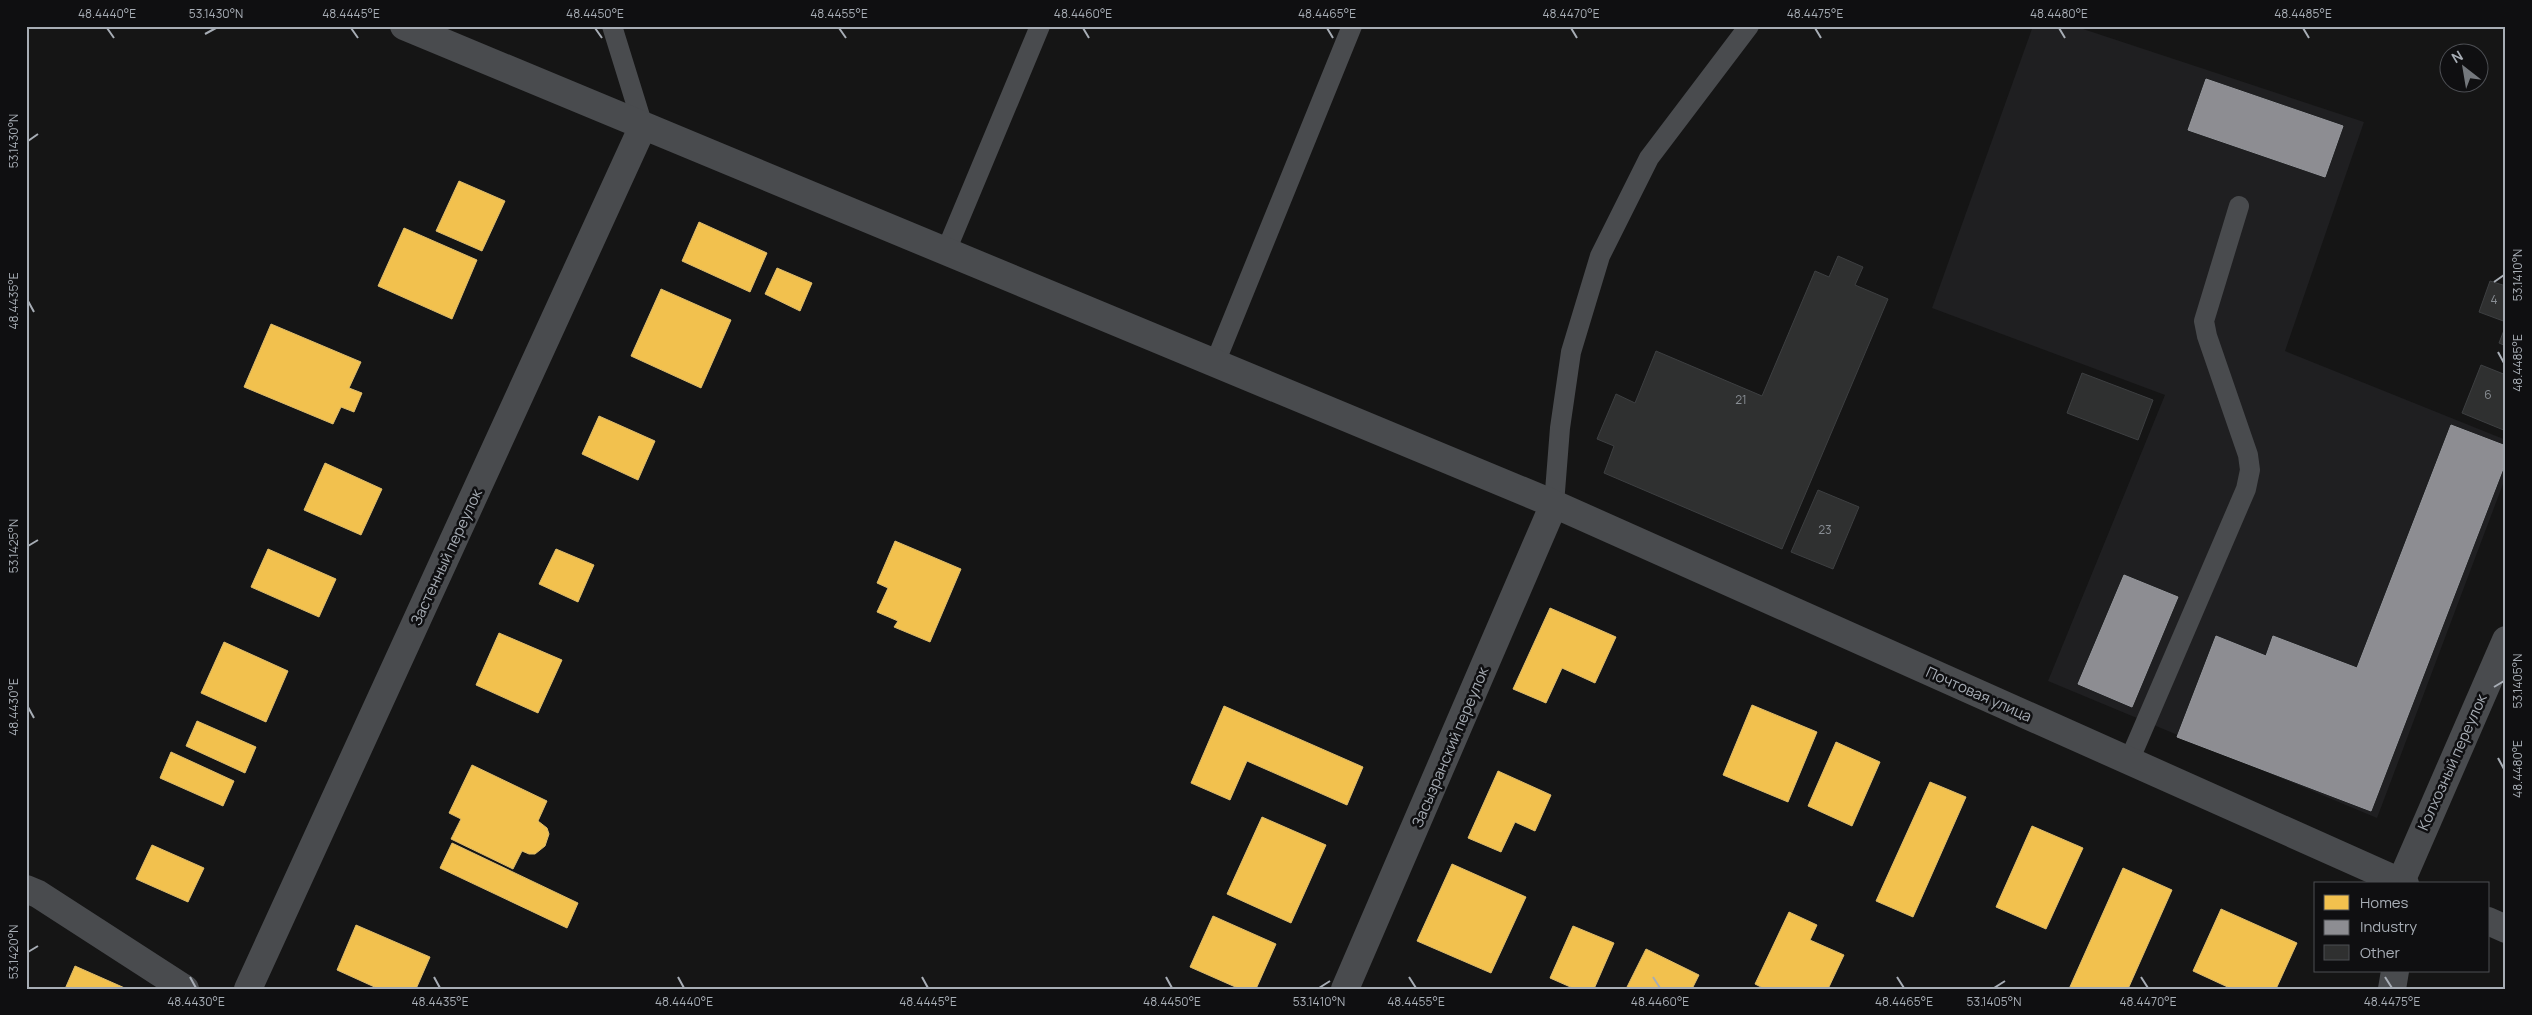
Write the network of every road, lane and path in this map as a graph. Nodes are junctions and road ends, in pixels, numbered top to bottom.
1 (404, 26) edge
2 (612, 26) edge
3 (1040, 26) edge
4 (1352, 26) edge
5 (1749, 26) edge
6 (644, 126) junction
7 (2239, 206) dead end
8 (946, 251) junction
9 (1215, 363) junction
10 (1554, 504) junction
11 (2506, 640) edge
12 (2129, 761) junction
13 (2400, 882) edge
14 (2402, 882) edge
15 (26, 889) edge
16 (2490, 922) edge
17 (2506, 929) edge
18 (2395, 972) edge
19 (185, 989) edge
20 (248, 989) edge
21 (1345, 989) edge
22 (2392, 989) edge

1 - 6 street, Почтовая улица
2 - 6 lane
3 - 8 lane
4 - 9 lane
5 - 10 lane
6 - 8 street, Почтовая улица
6 - 20 street, Застенный переулок
7 - 12 lane
8 - 9 street, Почтовая улица
9 - 10 street, Почтовая улица
10 - 12 street, Почтовая улица
10 - 21 street, Засызранский переулок
11 - 14 street, Колхозный переулок
12 - 13 street, Почтовая улица
15 - 19 street
16 - 17 street
18 - 22 street

